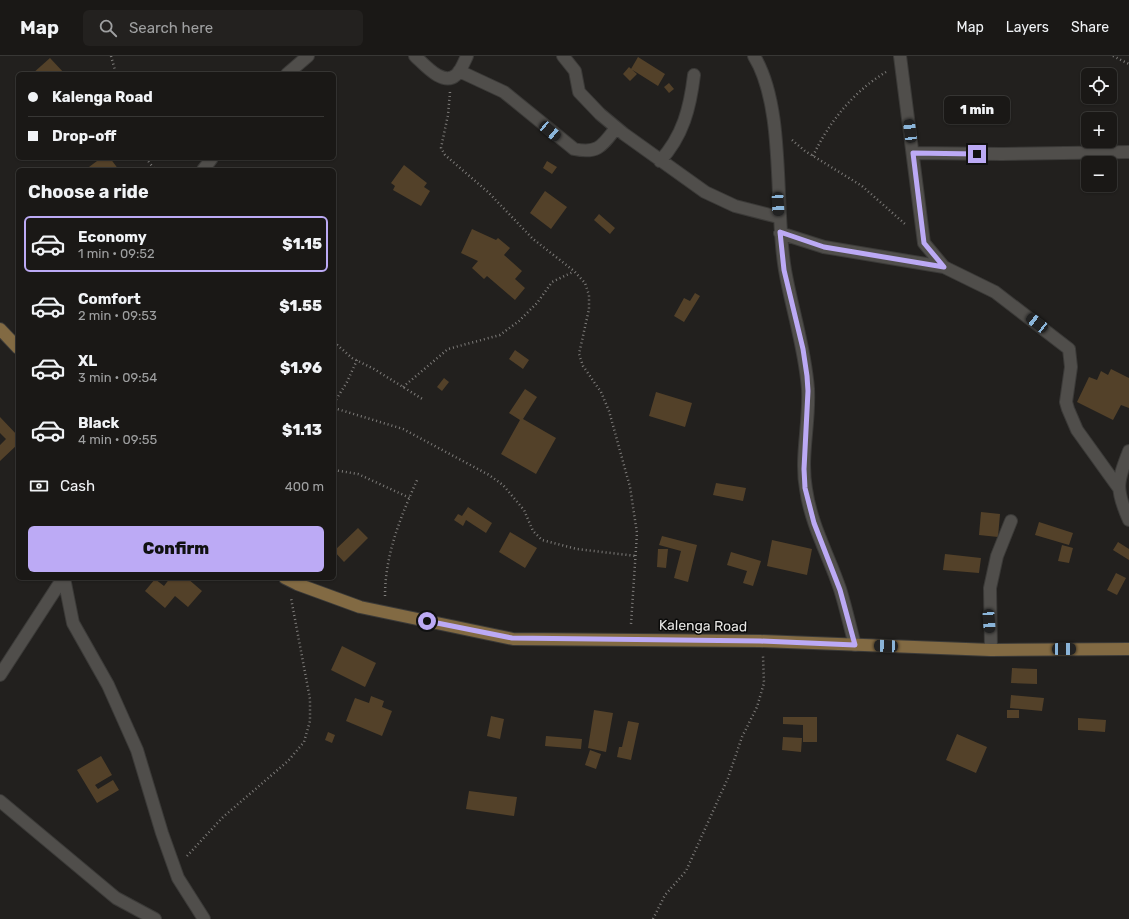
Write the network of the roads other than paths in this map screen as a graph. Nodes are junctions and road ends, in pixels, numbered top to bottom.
1 (308, 56) edge
2 (415, 56) edge
3 (467, 56) edge
4 (563, 56) edge
5 (754, 56) edge
6 (901, 61) edge
7 (289, 72) edge
8 (455, 75) junction
9 (694, 75) dead end
10 (616, 128) junction
11 (1129, 152) edge
12 (913, 153) junction
13 (660, 161) junction
14 (778, 217) junction
15 (780, 232) junction
16 (944, 267) junction
17 (0, 329) edge
18 (16, 346) edge
19 (1129, 451) edge
20 (1118, 487) junction
21 (1129, 520) edge
22 (1011, 521) dead end
23 (63, 580) edge
24 (64, 580) edge
25 (290, 580) edge
26 (855, 645) junction
27 (1129, 649) edge
28 (991, 650) junction
29 (0, 675) edge
30 (0, 801) edge
31 (154, 919) edge
32 (204, 919) edge

1 - 7 street
2 - 8 street
3 - 8 street
4 - 10 street
5 - 14 street
6 - 12 street
8 - 10 street
9 - 13 street
10 - 13 street
11 - 12 street
12 - 16 street
13 - 14 street
14 - 15 street
15 - 16 street
15 - 26 street
16 - 20 street
17 - 18 main road
19 - 20 street
20 - 21 street
22 - 28 street
23 - 29 street
24 - 32 street
25 - 26 main road, Kalenga Road
26 - 28 main road, Kalenga Road
27 - 28 main road, Kalenga Road
30 - 31 street

